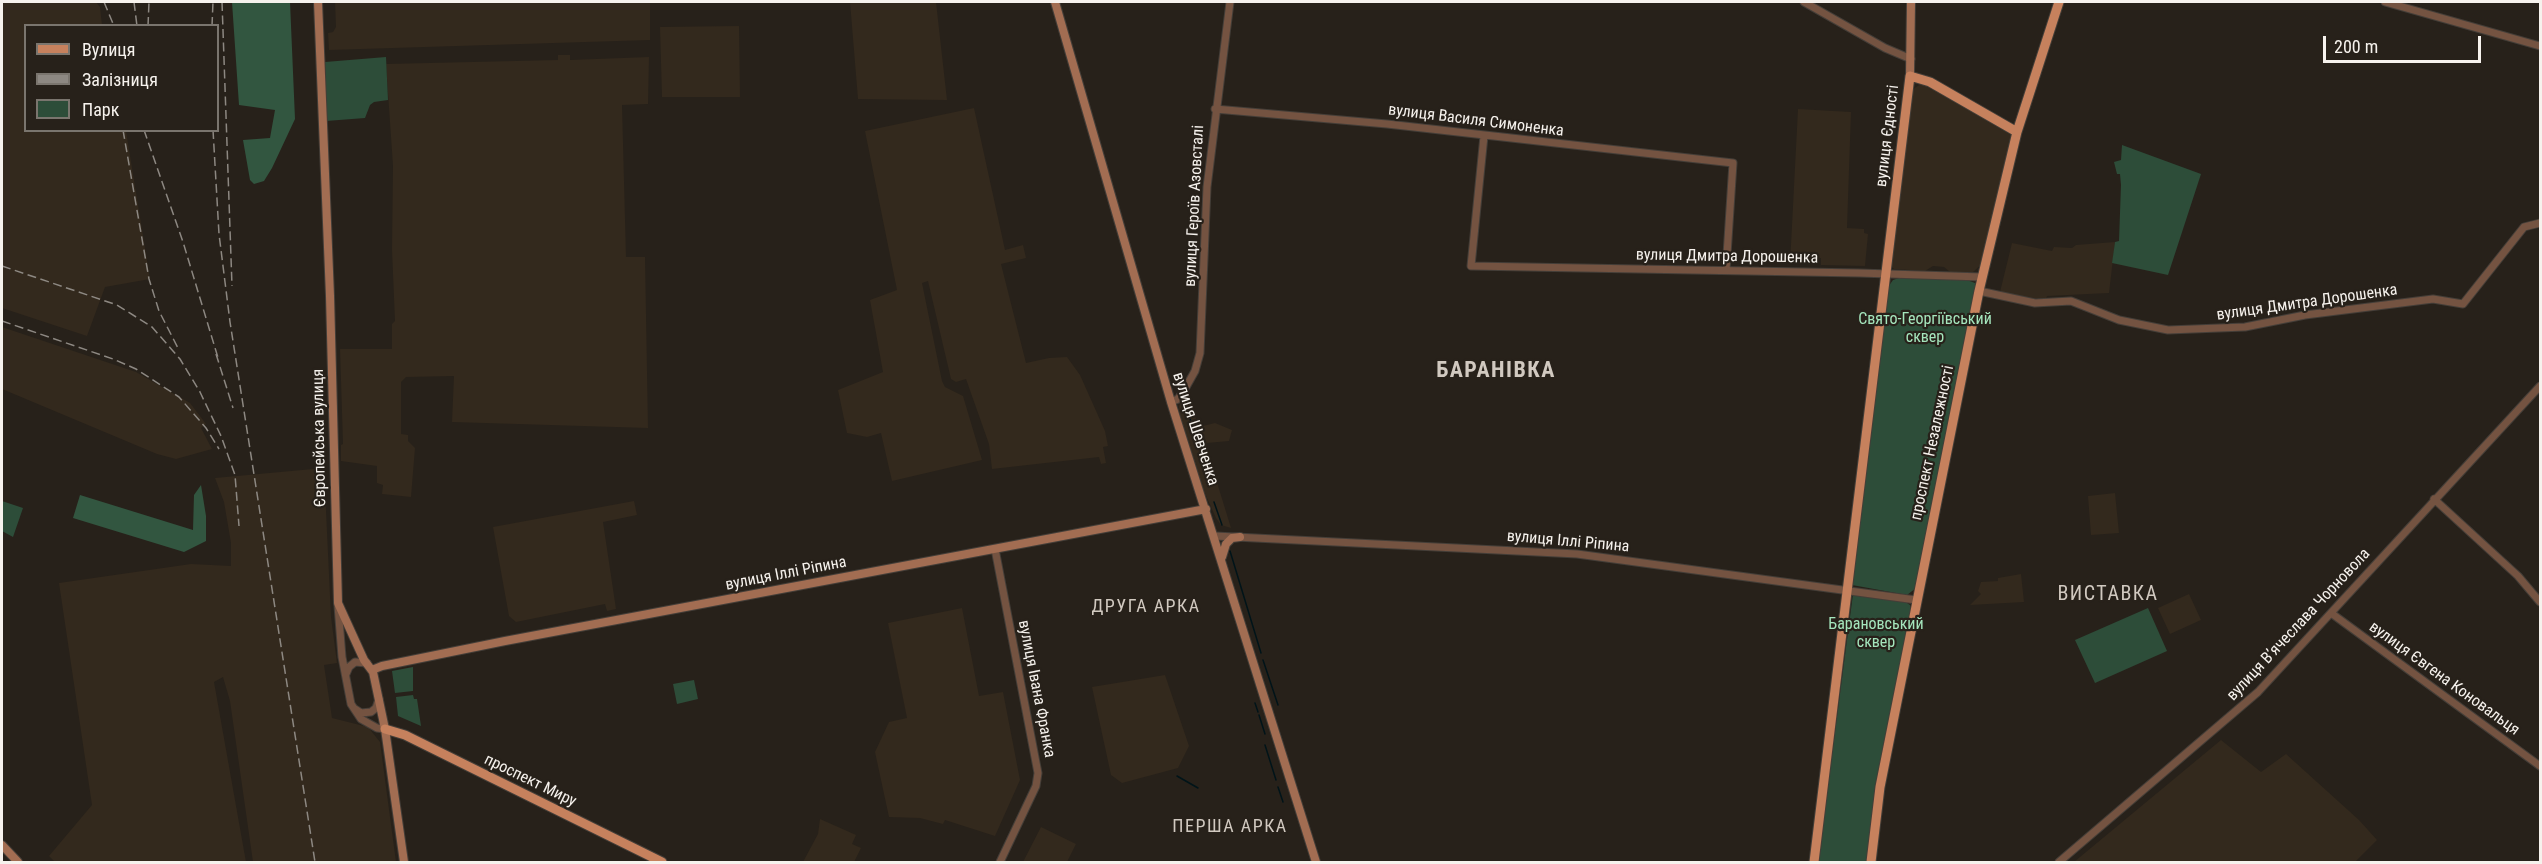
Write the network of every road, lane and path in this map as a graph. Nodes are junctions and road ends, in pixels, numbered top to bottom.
1 (318, 2) edge
2 (1055, 2) edge
3 (1230, 2) edge
4 (1804, 2) edge
5 (1911, 2) edge
6 (2059, 2) edge
7 (2385, 2) edge
8 (2541, 46) edge
9 (1911, 59) junction
10 (1910, 76) junction
11 (1215, 109) junction
12 (2017, 132) junction
13 (1484, 136) junction
14 (2541, 223) edge
15 (1726, 270) junction
16 (1887, 273) junction
17 (1982, 277) junction
18 (1979, 291) junction
19 (2541, 386) edge
20 (1171, 402) junction
21 (1198, 483) junction
22 (2434, 499) junction
23 (1206, 509) junction
24 (1179, 514) junction
25 (1215, 536) junction
26 (1240, 537) junction
27 (995, 549) junction
28 (1223, 562) junction
29 (1848, 591) junction
30 (1916, 600) junction
31 (2541, 602) edge
32 (338, 603) junction
33 (2331, 613) junction
34 (350, 631) junction
35 (340, 634) junction
36 (370, 666) junction
37 (346, 678) junction
38 (379, 696) junction
39 (353, 707) junction
40 (385, 729) junction
41 (2541, 766) edge
42 (2, 845) edge
43 (18, 862) edge
44 (404, 862) edge
45 (662, 862) edge
46 (1000, 862) edge
47 (1316, 862) edge
48 (1815, 862) edge
49 (1871, 862) edge
50 (2059, 862) edge

1 - 32 main road, Європейська вулиця
2 - 20 main road, вулиця Шевченка
3 - 11 street, вулиця Героїв Азовсталі
4 - 9 street
5 - 9 main road, вулиця Єдності
6 - 12 main road, проспект Незалежності
7 - 8 street
9 - 10 main road, вулиця Єдності
10 - 12 main road
10 - 16 main road, вулиця Єдності
11 - 13 street, вулиця Василя Симоненка
11 - 20 street, вулиця Героїв Азовсталі
12 - 17 main road, проспект Незалежності
13 - 15 street, вулиця Василя Симоненка
13 - 15 street, вулиця Дмитра Дорошенка
14 - 18 street, вулиця Дмитра Дорошенка
15 - 16 street, вулиця Дмитра Дорошенка
16 - 17 street, вулиця Дмитра Дорошенка
16 - 29 main road
17 - 18 main road, проспект Незалежності
18 - 30 main road, проспект Незалежності
19 - 22 street, вулиця Вʼячеслава Чорновола
20 - 21 main road, вулиця Шевченка
21 - 23 main road, вулиця Шевченка
21 - 24 main road
22 - 31 street
22 - 33 street, вулиця Вʼячеслава Чорновола
23 - 24 main road, вулиця Іллі Ріпина
23 - 25 main road, вулиця Шевченка
24 - 27 main road, вулиця Іллі Ріпина
25 - 26 street, вулиця Іллі Ріпина
25 - 28 main road, вулиця Шевченка
26 - 28 main road
26 - 29 street, вулиця Іллі Ріпина
27 - 36 main road, вулиця Іллі Ріпина
27 - 46 street, вулиця Івана Франка
28 - 47 main road, вулиця Шевченка
29 - 30 street, вулиця Іллі Ріпина
29 - 48 main road
30 - 49 main road, проспект Незалежності
32 - 34 main road, Європейська вулиця
32 - 35 street
33 - 41 street, вулиця Євгена Коновальця
33 - 50 street, вулиця Вʼячеслава Чорновола
34 - 35 street
34 - 36 main road, Європейська вулиця
35 - 37 street
36 - 37 street
36 - 38 main road, Європейська вулиця
37 - 39 street
38 - 39 street
38 - 40 main road, Європейська вулиця
39 - 40 street
40 - 44 main road, Європейська вулиця
40 - 45 main road, проспект Миру
42 - 43 main road

